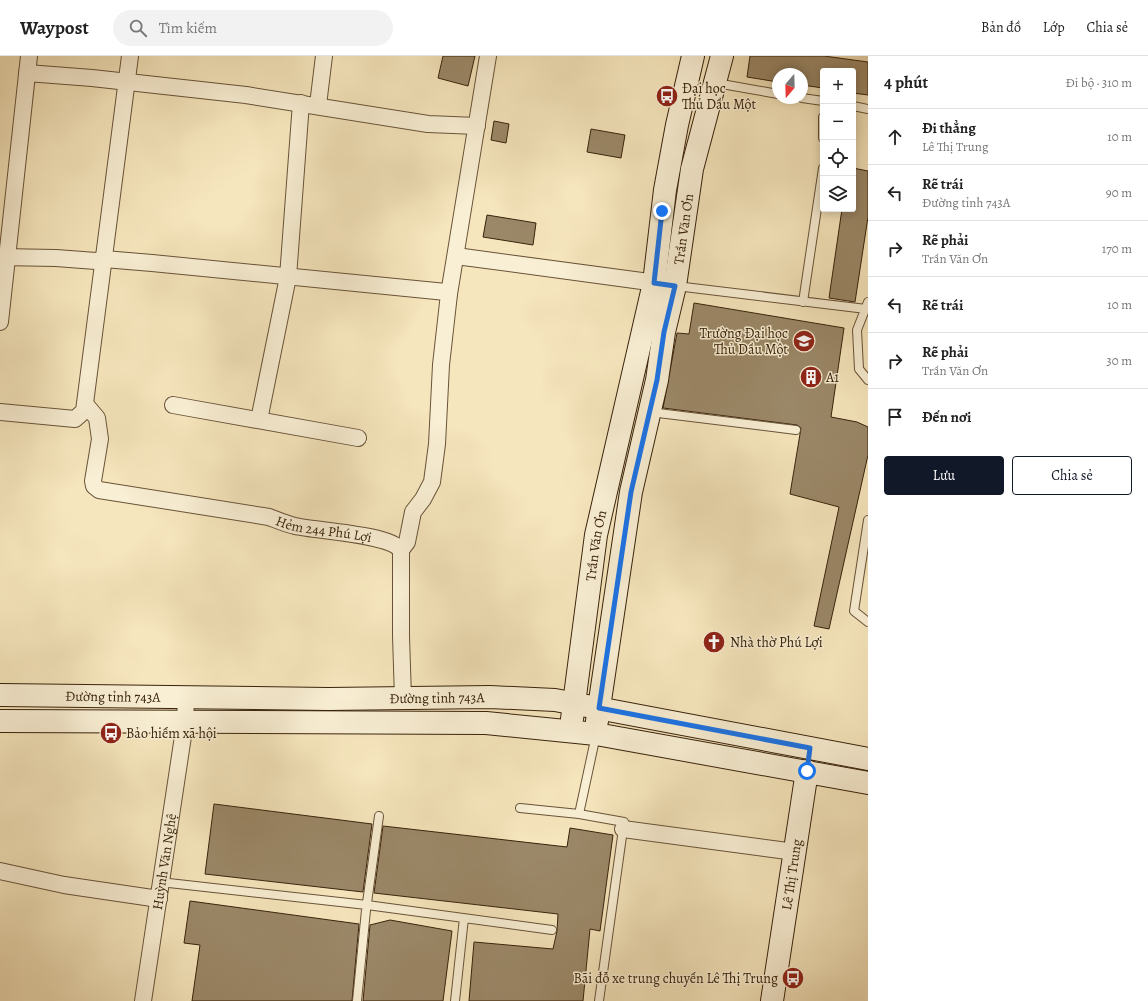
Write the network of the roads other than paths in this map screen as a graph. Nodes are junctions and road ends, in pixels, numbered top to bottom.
1 (29, 56) edge
2 (130, 56) edge
3 (324, 56) edge
4 (488, 56) edge
5 (693, 56) edge
6 (722, 56) edge
7 (27, 72) junction
8 (714, 82) junction
9 (127, 83) junction
10 (772, 93) edge
11 (808, 99) edge
12 (820, 101) edge
13 (301, 103) junction
14 (318, 105) junction
15 (856, 107) edge
16 (868, 109) edge
17 (477, 126) junction
18 (822, 176) edge
19 (456, 256) junction
20 (4, 257) edge
21 (104, 259) junction
22 (288, 277) junction
23 (665, 284) junction
24 (449, 294) junction
25 (803, 302) junction
26 (867, 306) edge
27 (0, 322) edge
28 (868, 380) edge
29 (86, 405) junction
30 (173, 405) dead end
31 (649, 411) junction
32 (0, 412) edge
33 (259, 420) junction
34 (796, 430) dead end
35 (358, 438) dead end
36 (868, 520) edge
37 (401, 550) junction
38 (868, 622) edge
39 (0, 695) edge
40 (186, 697) junction
41 (404, 698) junction
42 (574, 703) junction
43 (599, 708) junction
44 (0, 721) edge
45 (185, 723) junction
46 (571, 732) junction
47 (596, 734) junction
48 (810, 748) junction
49 (868, 759) edge
50 (807, 771) junction
51 (868, 783) edge
52 (520, 808) dead end
53 (578, 814) junction
54 (379, 816) dead end
55 (623, 829) junction
56 (795, 852) junction
57 (0, 871) edge
58 (160, 882) junction
59 (159, 898) junction
60 (367, 905) junction
61 (464, 918) junction
62 (552, 930) dead end
63 (143, 1001) edge
64 (357, 1001) edge
65 (455, 1001) edge
66 (598, 1001) edge
67 (772, 1001) edge

1 - 7 street
2 - 9 street
3 - 14 street
4 - 17 street
5 - 23 main road, Trần Văn Ơn
6 - 8 main road, Trần Văn Ơn
7 - 9 street
7 - 20 street
8 - 10 lane
8 - 23 main road, Trần Văn Ơn
9 - 13 street
9 - 21 street
11 - 12 lane
13 - 14 street
13 - 22 street
14 - 17 street
15 - 16 lane
17 - 19 street
18 - 25 lane
19 - 23 street
19 - 24 street
20 - 21 street
20 - 27 street
21 - 22 street
21 - 29 street
22 - 24 street
22 - 33 street
23 - 25 lane
23 - 31 main road, Trần Văn Ơn
23 - 42 main road, Trần Văn Ơn
24 - 37 street
25 - 26 lane
26 - 28 lane
29 - 32 street
29 - 37 street, Hẻm 244 Phú Lợi
30 - 33 street
31 - 34 lane
31 - 43 main road, Trần Văn Ơn
33 - 35 street
36 - 38 lane
37 - 41 street
39 - 40 main road, Đường tỉnh 743A
40 - 41 main road, Đường tỉnh 743A
40 - 45 street, Huỳnh Văn Nghệ
41 - 42 main road, Đường tỉnh 743A
42 - 43 main road, Đường tỉnh 743A
42 - 46 main road, Trần Văn Ơn
43 - 47 main road, Trần Văn Ơn
43 - 48 main road, Đường tỉnh 743A
44 - 45 main road, Đường tỉnh 743A
45 - 46 main road, Đường tỉnh 743A
45 - 58 street, Huỳnh Văn Nghệ
46 - 47 main road, Đường tỉnh 743A
47 - 50 main road, Đường tỉnh 743A
47 - 53 lane
48 - 49 main road, Đường tỉnh 743A
48 - 50 street, Lê Thị Trung
50 - 51 main road, Đường tỉnh 743A
50 - 56 main road, Lê Thị Trung
52 - 53 lane
53 - 55 lane
54 - 60 lane
55 - 56 street
55 - 66 lane
56 - 67 main road, Lê Thị Trung
57 - 59 street
58 - 59 street, Huỳnh Văn Nghệ
58 - 60 lane
59 - 63 street, Huỳnh Văn Nghệ
60 - 61 lane
60 - 64 lane
61 - 62 lane
61 - 65 lane

